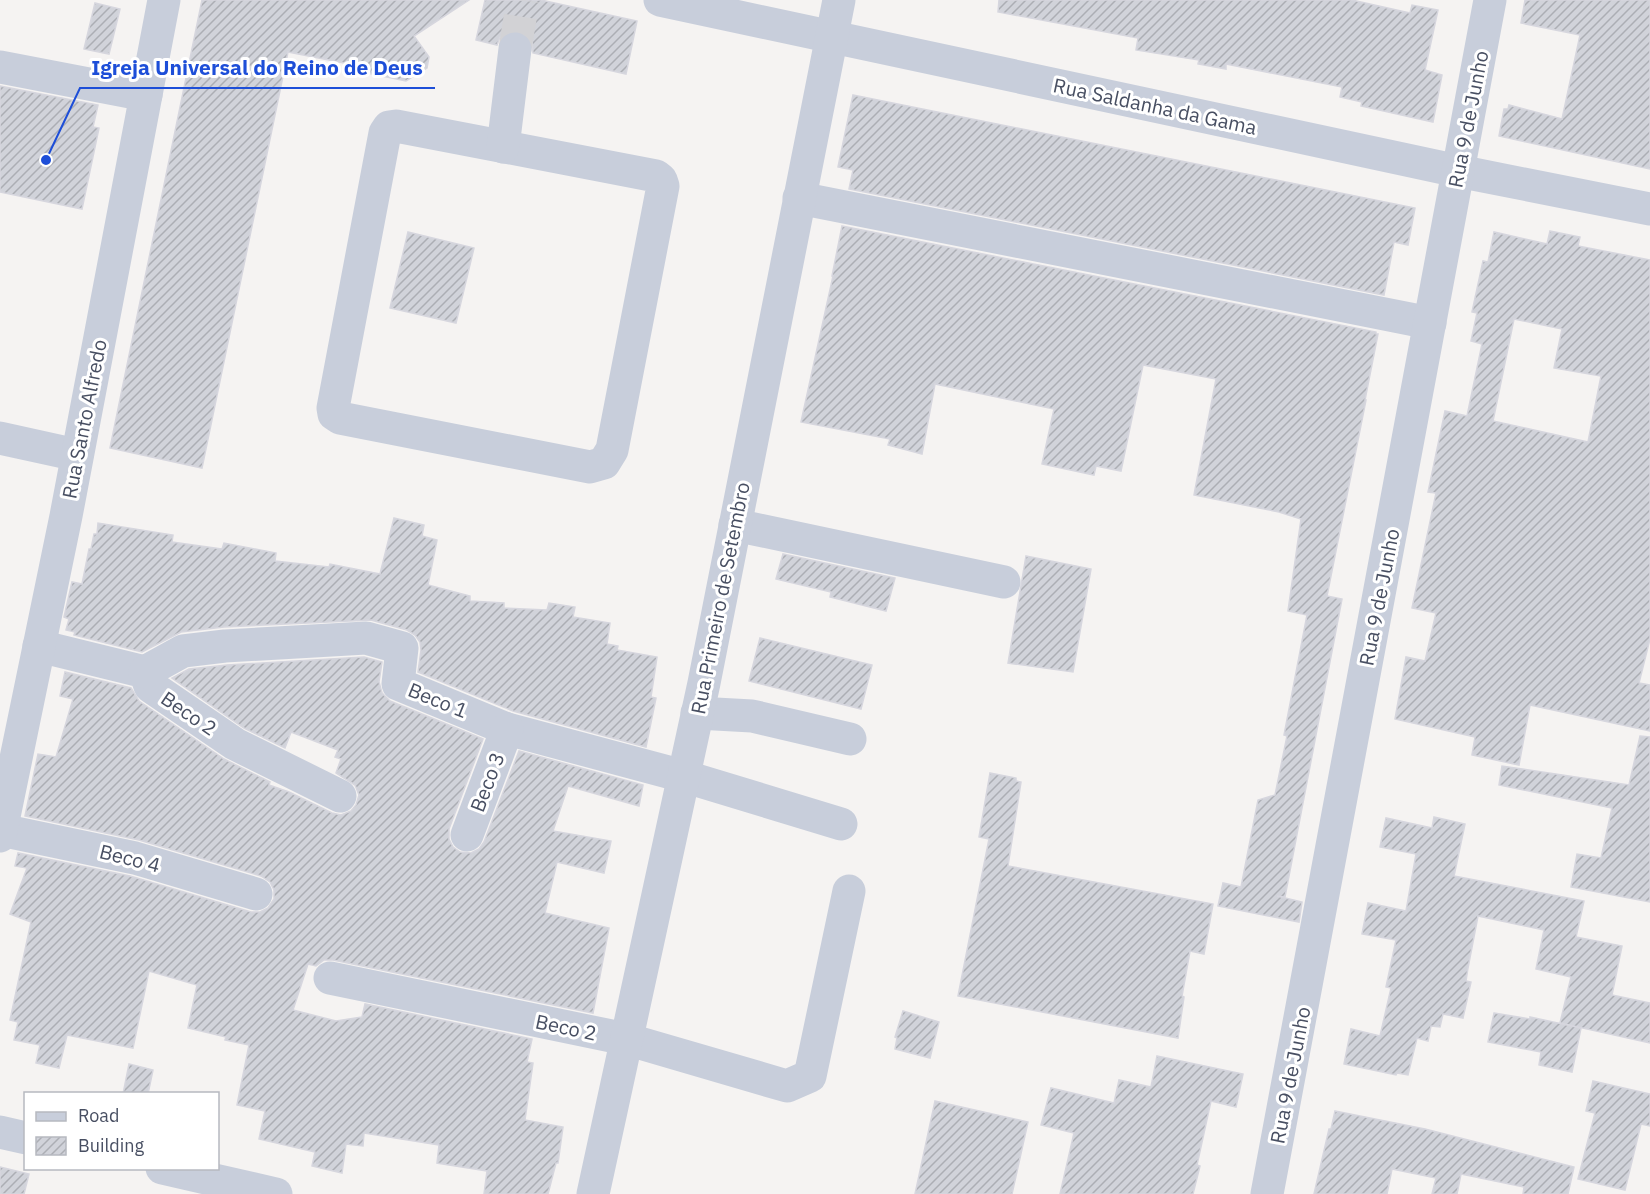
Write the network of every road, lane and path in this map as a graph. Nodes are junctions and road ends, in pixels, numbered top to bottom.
1 (164, 0) edge
2 (660, 0) edge
3 (839, 0) edge
4 (1490, 0) edge
5 (831, 37) junction
6 (515, 49) tunnel mouth
7 (0, 68) edge
8 (146, 95) junction
9 (503, 147) junction
10 (1458, 171) junction
11 (800, 198) junction
12 (1650, 209) edge
13 (1430, 322) junction
14 (0, 438) edge
15 (77, 455) junction
16 (735, 525) junction
17 (1004, 582) dead end
18 (39, 646) junction
19 (145, 672) junction
20 (697, 713) junction
21 (507, 729) junction
22 (850, 739) dead end
23 (683, 776) junction
24 (340, 796) dead end
25 (841, 824) dead end
26 (1, 833) edge
27 (467, 835) dead end
28 (849, 891) dead end
29 (256, 894) dead end
30 (330, 978) dead end
31 (626, 1040) junction
32 (0, 1132) edge
33 (24, 1138) edge
34 (171, 1170) edge
35 (276, 1194) edge
36 (593, 1194) edge
37 (1267, 1194) edge

1 - 8 street, Rua Santo Alfredo
2 - 5 street, Rua Saldanha da Gama
3 - 5 street, Rua Primeiro de Setembro
4 - 10 street, Rua 9 de Junho
5 - 10 street, Rua Saldanha da Gama
5 - 11 street, Rua Primeiro de Setembro
6 - 9 street
7 - 8 street
8 - 15 street, Rua Santo Alfredo
9 - 9 street
10 - 12 street, Rua Saldanha da Gama
10 - 13 street, Rua 9 de Junho
11 - 13 street
11 - 16 street, Rua Primeiro de Setembro
13 - 37 street, Rua 9 de Junho
14 - 15 street
15 - 18 street, Rua Santo Alfredo
16 - 17 street
16 - 20 street, Rua Primeiro de Setembro
18 - 19 street, Beco 2
18 - 26 street, Rua Santo Alfredo
19 - 21 street, Beco 1
19 - 24 street, Beco 2
20 - 22 street
20 - 23 street, Rua Primeiro de Setembro
21 - 23 street, Beco 1
21 - 27 street, Beco 3
23 - 25 street, Beco 1
23 - 31 street, Rua Primeiro de Setembro
26 - 29 street, Beco 4
28 - 31 street, Beco 2
30 - 31 street, Beco 2
31 - 36 street, Rua Primeiro de Setembro
32 - 33 street
34 - 35 street

